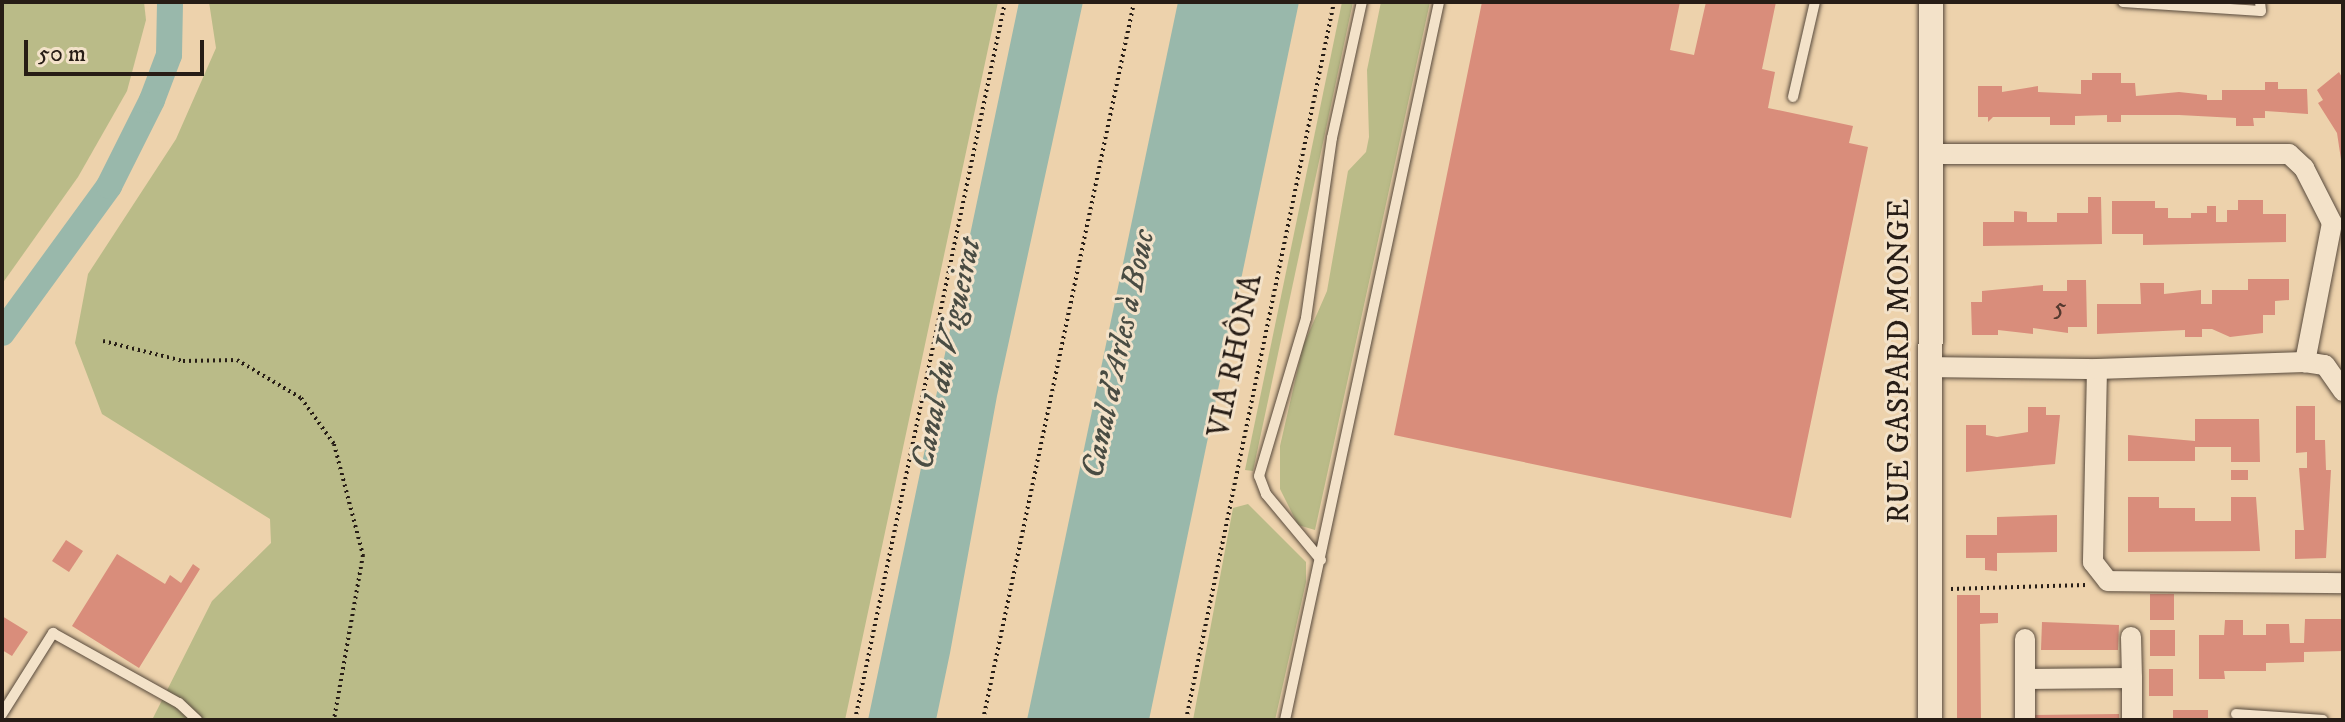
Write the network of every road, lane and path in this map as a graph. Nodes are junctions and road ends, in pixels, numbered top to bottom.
1 (1005, 2) edge
2 (1134, 2) edge
3 (1334, 2) edge
4 (1362, 2) edge
5 (1439, 2) edge
6 (1815, 2) edge
7 (1931, 2) edge
8 (2123, 2) edge
9 (2260, 2) edge
10 (1793, 97) dead end
11 (1932, 154) junction
12 (103, 341) dead end
13 (2305, 362) junction
14 (1932, 367) junction
15 (2097, 369) junction
16 (2343, 391) edge
17 (1321, 560) junction
18 (2108, 581) junction
19 (2343, 583) edge
20 (1931, 590) junction
21 (2131, 637) dead end
22 (2025, 639) dead end
23 (2132, 678) junction
24 (2025, 679) junction
25 (2, 714) edge
26 (2236, 714) dead end
27 (197, 720) edge
28 (334, 720) edge
29 (855, 720) edge
30 (983, 720) edge
31 (1186, 720) edge
32 (1285, 720) edge
33 (1930, 720) edge
34 (2025, 720) edge
35 (2132, 720) edge
36 (2323, 720) edge

1 - 29 path
2 - 30 path
3 - 31 path, VIA RHÔNA
4 - 17 lane
5 - 17 lane
6 - 10 lane
7 - 11 street, RUE GASPARD MONGE
8 - 9 lane
11 - 13 street
11 - 14 street, RUE GASPARD MONGE
12 - 28 path
13 - 15 street
13 - 16 street
14 - 15 street
14 - 20 street, RUE GASPARD MONGE
15 - 18 street
17 - 32 lane
18 - 19 street
18 - 20 path
20 - 33 street, RUE GASPARD MONGE
21 - 23 street
22 - 24 street
23 - 24 street
23 - 35 street
24 - 34 street
25 - 27 lane
26 - 36 lane

